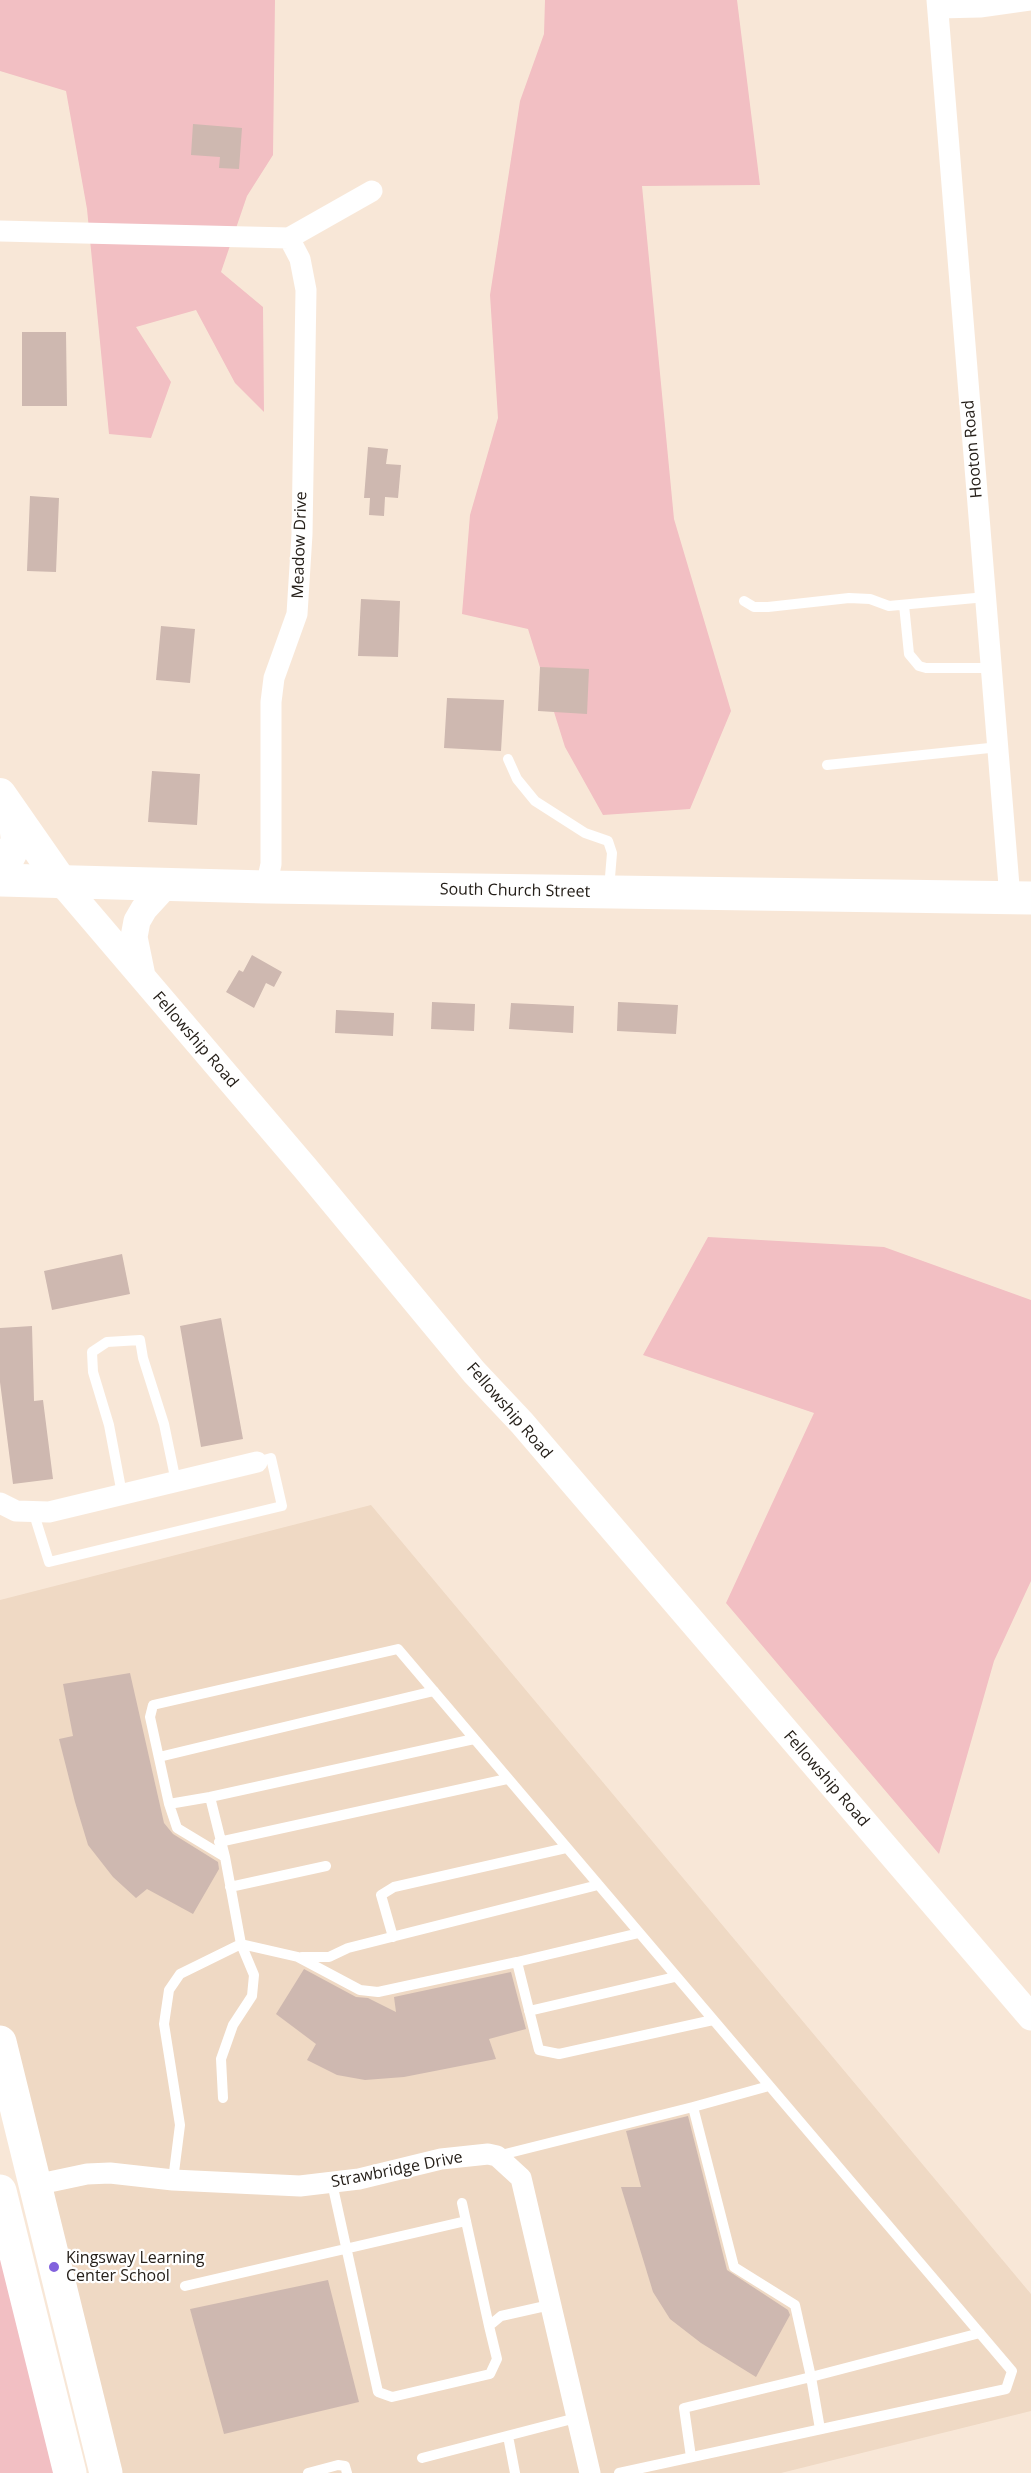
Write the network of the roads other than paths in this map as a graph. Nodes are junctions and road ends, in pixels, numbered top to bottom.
1 (1031, 0) edge
2 (938, 4) edge
3 (372, 191) dead end
4 (0, 231) edge
5 (289, 238) junction
6 (986, 597) junction
7 (744, 601) dead end
8 (904, 604) junction
9 (992, 668) junction
10 (999, 747) junction
11 (508, 759) dead end
12 (827, 765) dead end
13 (7, 805) edge
14 (0, 867) edge
15 (0, 880) edge
16 (62, 883) junction
17 (166, 885) junction
18 (266, 887) junction
19 (609, 892) junction
20 (1020, 898) edge
21 (143, 980) junction
22 (257, 1462) joint
23 (176, 1482) junction
24 (122, 1494) junction
25 (0, 1503) edge
26 (33, 1511) junction
27 (434, 1691) junction
28 (474, 1739) junction
29 (159, 1757) junction
30 (507, 1779) junction
31 (210, 1797) junction
32 (169, 1804) junction
33 (219, 1842) junction
34 (566, 1848) junction
35 (225, 1857) junction
36 (326, 1866) dead end
37 (598, 1886) junction
38 (230, 1887) junction
39 (639, 1933) junction
40 (393, 1937) junction
41 (241, 1944) junction
42 (298, 1957) junction
43 (518, 1962) junction
44 (675, 1977) junction
45 (529, 2011) junction
46 (1031, 2017) edge
47 (713, 2020) junction
48 (0, 2043) edge
49 (769, 2086) junction
50 (223, 2098) dead end
51 (693, 2107) junction
52 (497, 2156) junction
53 (173, 2180) junction
54 (332, 2183) junction
55 (35, 2185) junction
56 (0, 2191) edge
57 (462, 2203) dead end
58 (466, 2221) junction
59 (346, 2248) junction
60 (185, 2286) dead end
61 (550, 2305) junction
62 (489, 2326) junction
63 (980, 2333) junction
64 (811, 2377) junction
65 (576, 2418) junction
66 (819, 2429) junction
67 (508, 2436) junction
68 (691, 2457) junction
69 (422, 2458) dead end
70 (70, 2473) edge
71 (106, 2473) edge
72 (308, 2473) edge
73 (347, 2473) edge
74 (515, 2473) edge
75 (590, 2473) edge
76 (619, 2473) edge

1 - 2 street
2 - 6 street, Hooton Road
3 - 5 street
4 - 5 street
5 - 18 street, Meadow Drive
6 - 8 lane
6 - 9 street, Hooton Road
7 - 8 lane
8 - 9 lane
9 - 10 street, Hooton Road
10 - 12 lane
10 - 20 street, Hooton Road
11 - 19 lane
13 - 14 main road
13 - 16 main road, Fellowship Road
15 - 16 main road, South Church Street
16 - 17 main road, South Church Street
16 - 21 street, Fellowship Road
17 - 18 main road, South Church Street
17 - 21 street
18 - 19 main road, South Church Street
19 - 20 main road, South Church Street
21 - 46 street, Fellowship Road
22 - 23 street
22 - 26 lane
23 - 24 street
23 - 24 lane
24 - 26 street
25 - 26 street
27 - 28 lane
27 - 29 lane
27 - 29 lane
28 - 30 lane
28 - 31 lane
29 - 32 lane
30 - 33 lane
30 - 34 lane
31 - 32 lane
31 - 33 lane
32 - 35 lane
33 - 35 lane
34 - 37 lane
34 - 40 lane
35 - 38 lane
36 - 38 lane
37 - 39 lane
37 - 40 lane
38 - 41 lane
39 - 43 lane
39 - 44 lane
40 - 42 lane
41 - 42 lane
41 - 50 lane
41 - 53 lane
42 - 43 lane
43 - 45 lane
44 - 45 lane
44 - 47 lane
45 - 47 lane
47 - 49 lane
48 - 55 main road
49 - 51 lane
49 - 63 lane
51 - 52 lane
51 - 64 lane
52 - 54 street, Strawbridge Drive
52 - 61 street
53 - 54 street, Strawbridge Drive
53 - 55 street, Strawbridge Drive
54 - 59 lane
55 - 71 main road
56 - 70 main road
57 - 58 lane
58 - 59 lane
58 - 62 lane
59 - 60 lane
59 - 62 lane
61 - 62 lane
61 - 65 street
63 - 64 lane
63 - 66 lane
64 - 66 lane
64 - 68 lane
65 - 67 lane
65 - 75 street
66 - 68 lane
67 - 69 lane
67 - 74 lane
68 - 76 lane
72 - 73 lane

